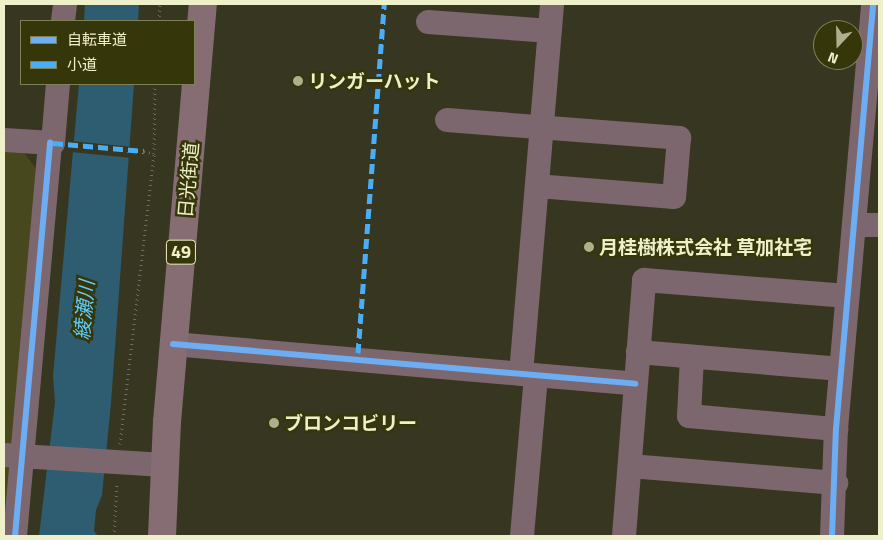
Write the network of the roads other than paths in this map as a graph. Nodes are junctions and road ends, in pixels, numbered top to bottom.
1 (65, 4) edge
2 (203, 4) edge
3 (552, 4) edge
4 (873, 4) edge
5 (63, 20) edge
6 (428, 22) dead end
7 (550, 31) junction
8 (58, 85) edge
9 (447, 120) dead end
10 (544, 126) junction
11 (4, 140) edge
12 (50, 143) junction
13 (538, 186) junction
14 (855, 225) junction
15 (879, 225) edge
16 (847, 296) junction
17 (173, 344) junction
18 (638, 352) junction
19 (692, 357) junction
20 (841, 369) junction
21 (528, 375) junction
22 (635, 384) junction
23 (836, 429) junction
24 (13, 456) edge
25 (164, 465) junction
26 (630, 466) junction
27 (836, 483) junction
28 (15, 536) edge
29 (162, 536) edge
30 (522, 536) edge
31 (624, 536) edge
32 (832, 536) edge

1 - 5 street
2 - 17 main road, 日光街道 / 49
3 - 7 street
4 - 14 street
6 - 7 street
7 - 10 street
8 - 12 street
9 - 10 street
10 - 13 street
10 - 13 street
11 - 12 street
12 - 24 street
13 - 21 street
14 - 15 street
14 - 16 street
16 - 18 street
16 - 20 street
17 - 21 street
17 - 25 main road, 日光街道 / 49
18 - 19 street
18 - 22 street
19 - 20 street
19 - 23 street
20 - 23 street
21 - 22 street
21 - 30 street
22 - 26 street
23 - 27 street
24 - 25 street
24 - 28 street
25 - 29 main road, 日光街道 / 49
26 - 27 street
26 - 31 street
27 - 32 street

